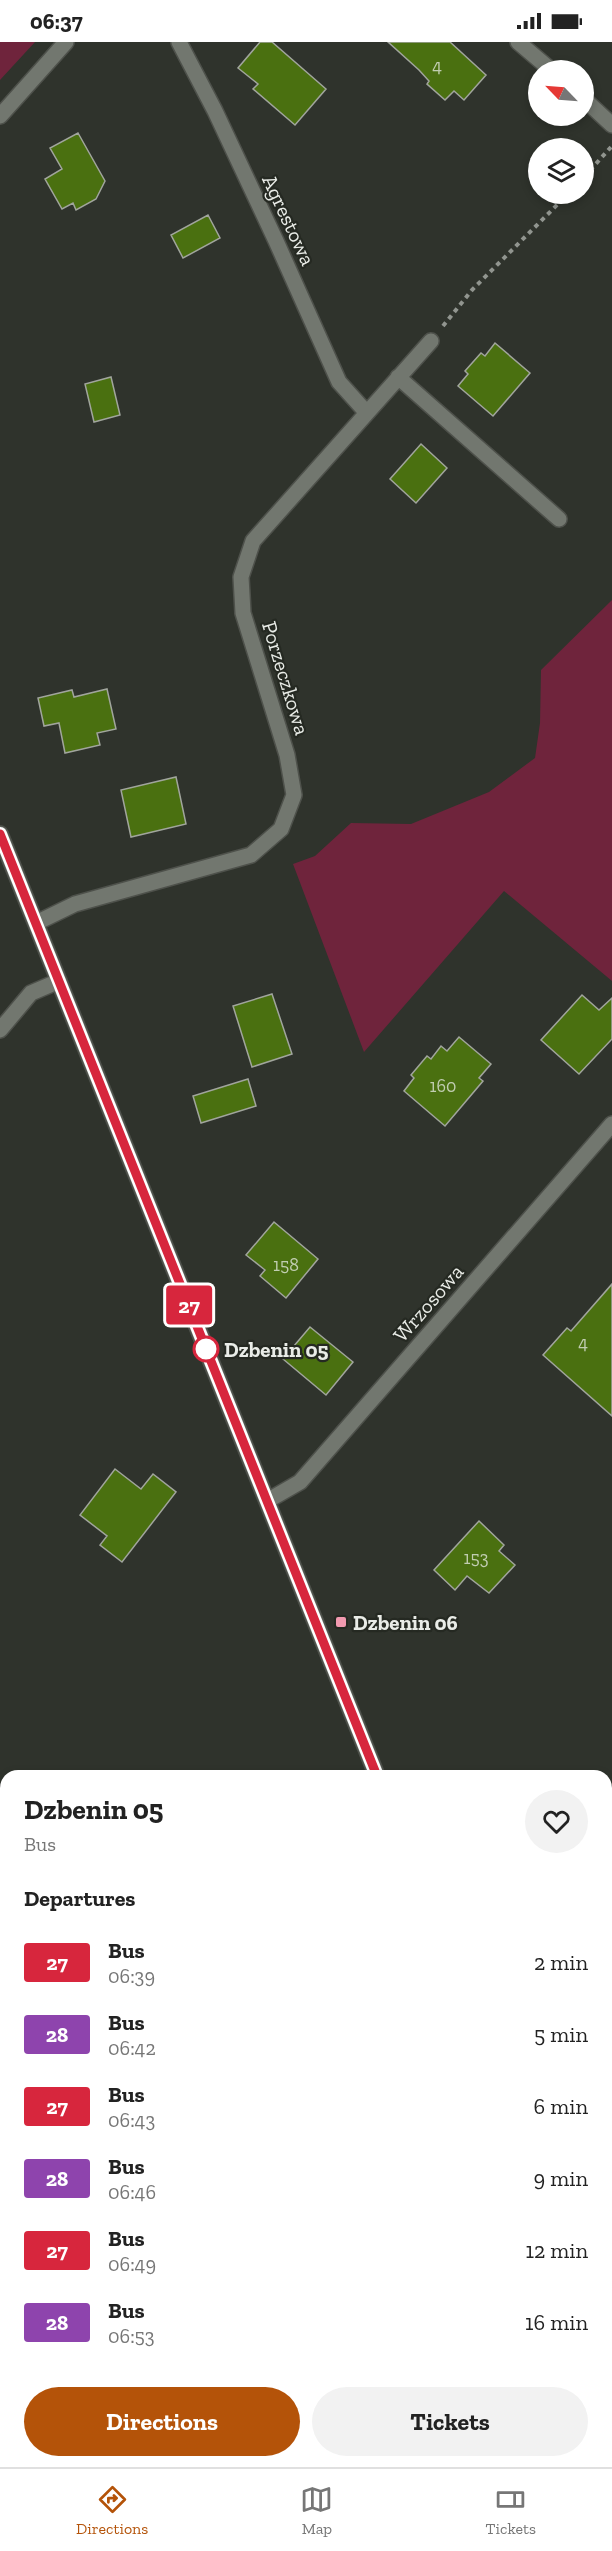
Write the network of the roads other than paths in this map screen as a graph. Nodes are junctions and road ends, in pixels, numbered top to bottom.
1 (66, 42) edge
2 (179, 42) edge
3 (518, 42) edge
4 (539, 60) edge
5 (594, 108) edge
6 (0, 116) edge
7 (612, 125) edge
8 (431, 341) road end
9 (398, 376) junction
10 (366, 412) junction
11 (559, 519) dead end
12 (0, 834) edge
13 (36, 923) junction
14 (59, 981) junction
15 (0, 1030) edge
16 (612, 1124) edge
17 (267, 1501) junction
18 (375, 1770) edge

1 - 6 street
2 - 10 street, Agrestowa
3 - 4 street
5 - 7 street
8 - 9 street, Porzeczkowa
9 - 10 street, Porzeczkowa
9 - 11 street
10 - 13 street, Porzeczkowa
12 - 13 street
13 - 14 street
14 - 15 street
14 - 17 street
16 - 17 street, Wrzosowa
17 - 18 street

